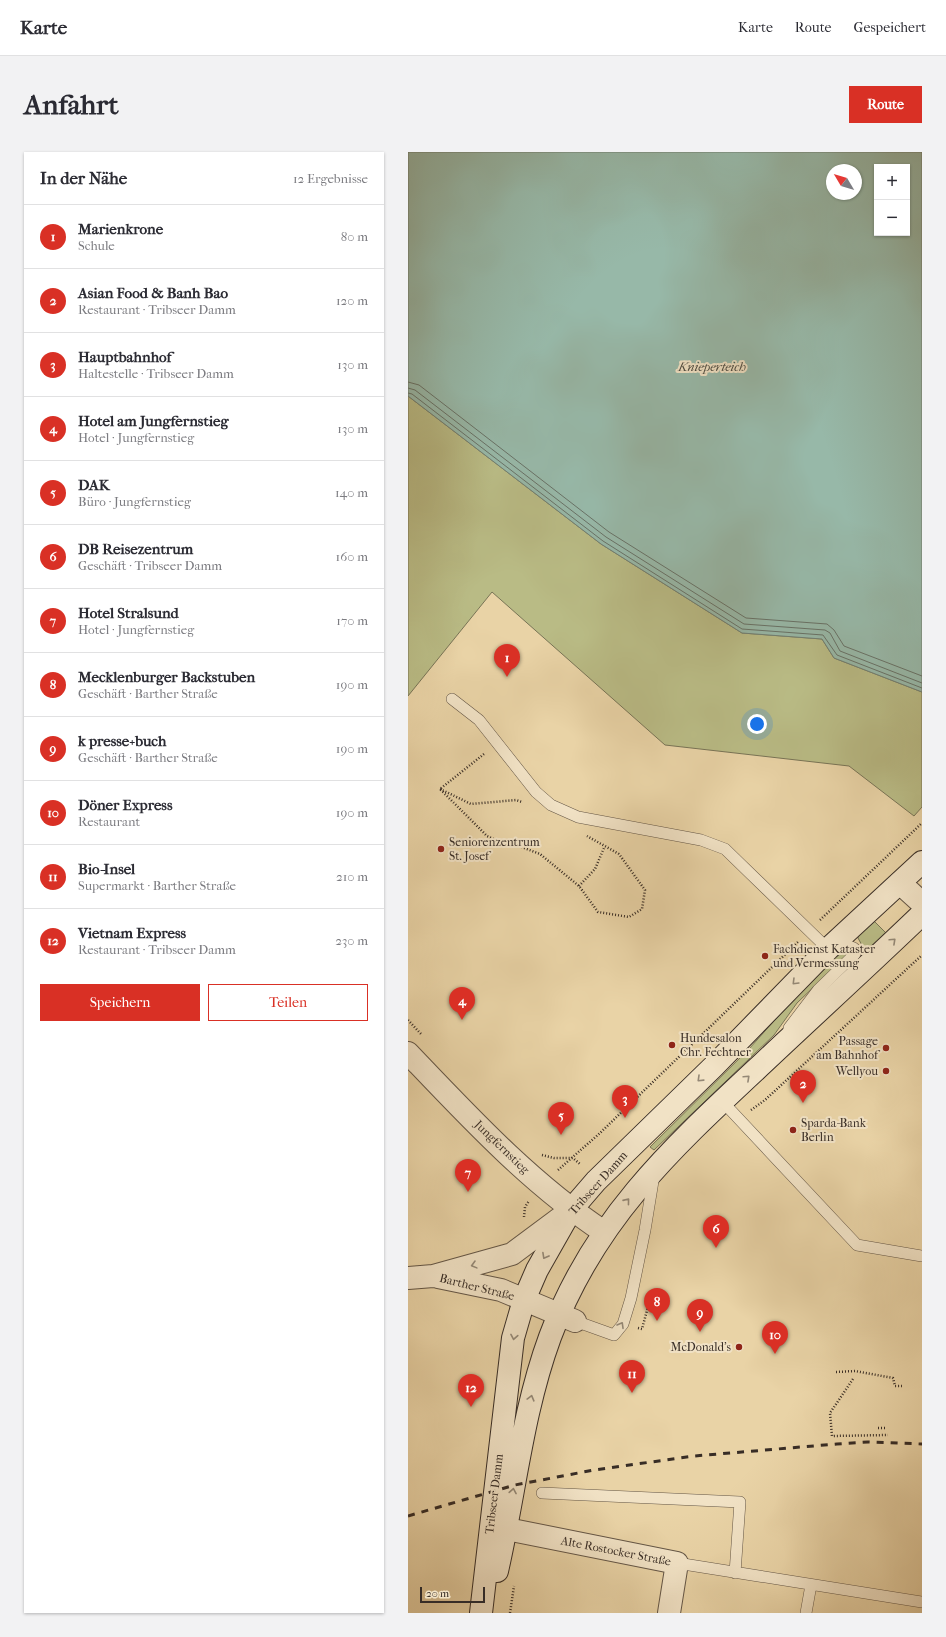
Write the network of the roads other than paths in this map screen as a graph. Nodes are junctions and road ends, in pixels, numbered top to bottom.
1 (452, 699) dead end
2 (922, 862) edge
3 (900, 883) junction
4 (922, 903) edge
5 (922, 914) edge
6 (828, 949) junction
7 (408, 1053) edge
8 (770, 1056) junction
9 (722, 1101) junction
10 (655, 1168) junction
11 (571, 1210) junction
12 (604, 1232) junction
13 (922, 1256) edge
14 (433, 1276) junction
15 (408, 1278) edge
16 (524, 1300) junction
17 (568, 1318) junction
18 (542, 1493) dead end
19 (507, 1529) junction
20 (676, 1563) junction
21 (735, 1572) junction
22 (811, 1585) junction
23 (922, 1602) edge
24 (481, 1613) edge
25 (487, 1613) edge
26 (669, 1613) edge
27 (806, 1613) edge

1 - 6 lane
2 - 3 main road, Tribseer Damm
3 - 4 main road
3 - 6 main road, Tribseer Damm
8 -> 5 main road, Tribseer Damm
6 - 8 lane
6 -> 11 main road, Tribseer Damm
7 - 11 main road, Jungfernstieg
9 -> 8 main road, Tribseer Damm
9 - 10 main road, Tribseer Damm
9 - 13 lane
12 -> 10 main road, Tribseer Damm
17 -> 10 lane
11 - 12 main road, Jungfernstieg
11 -> 14 main road, Barther Straße
11 -> 16 main road, Tribseer Damm
12 - 17 main road, Tribseer Damm
14 - 15 main road
14 - 16 main road, Barther Straße
16 - 17 main road, Barther Straße
16 -> 24 main road, Tribseer Damm
19 -> 17 main road, Tribseer Damm
18 - 21 lane
19 - 20 main road, Alte Rostocker Straße
19 - 25 main road, Tribseer Damm
20 - 21 lane
20 - 26 main road, Alte Rostocker Straße
21 - 22 lane
22 - 23 lane
22 - 27 lane

